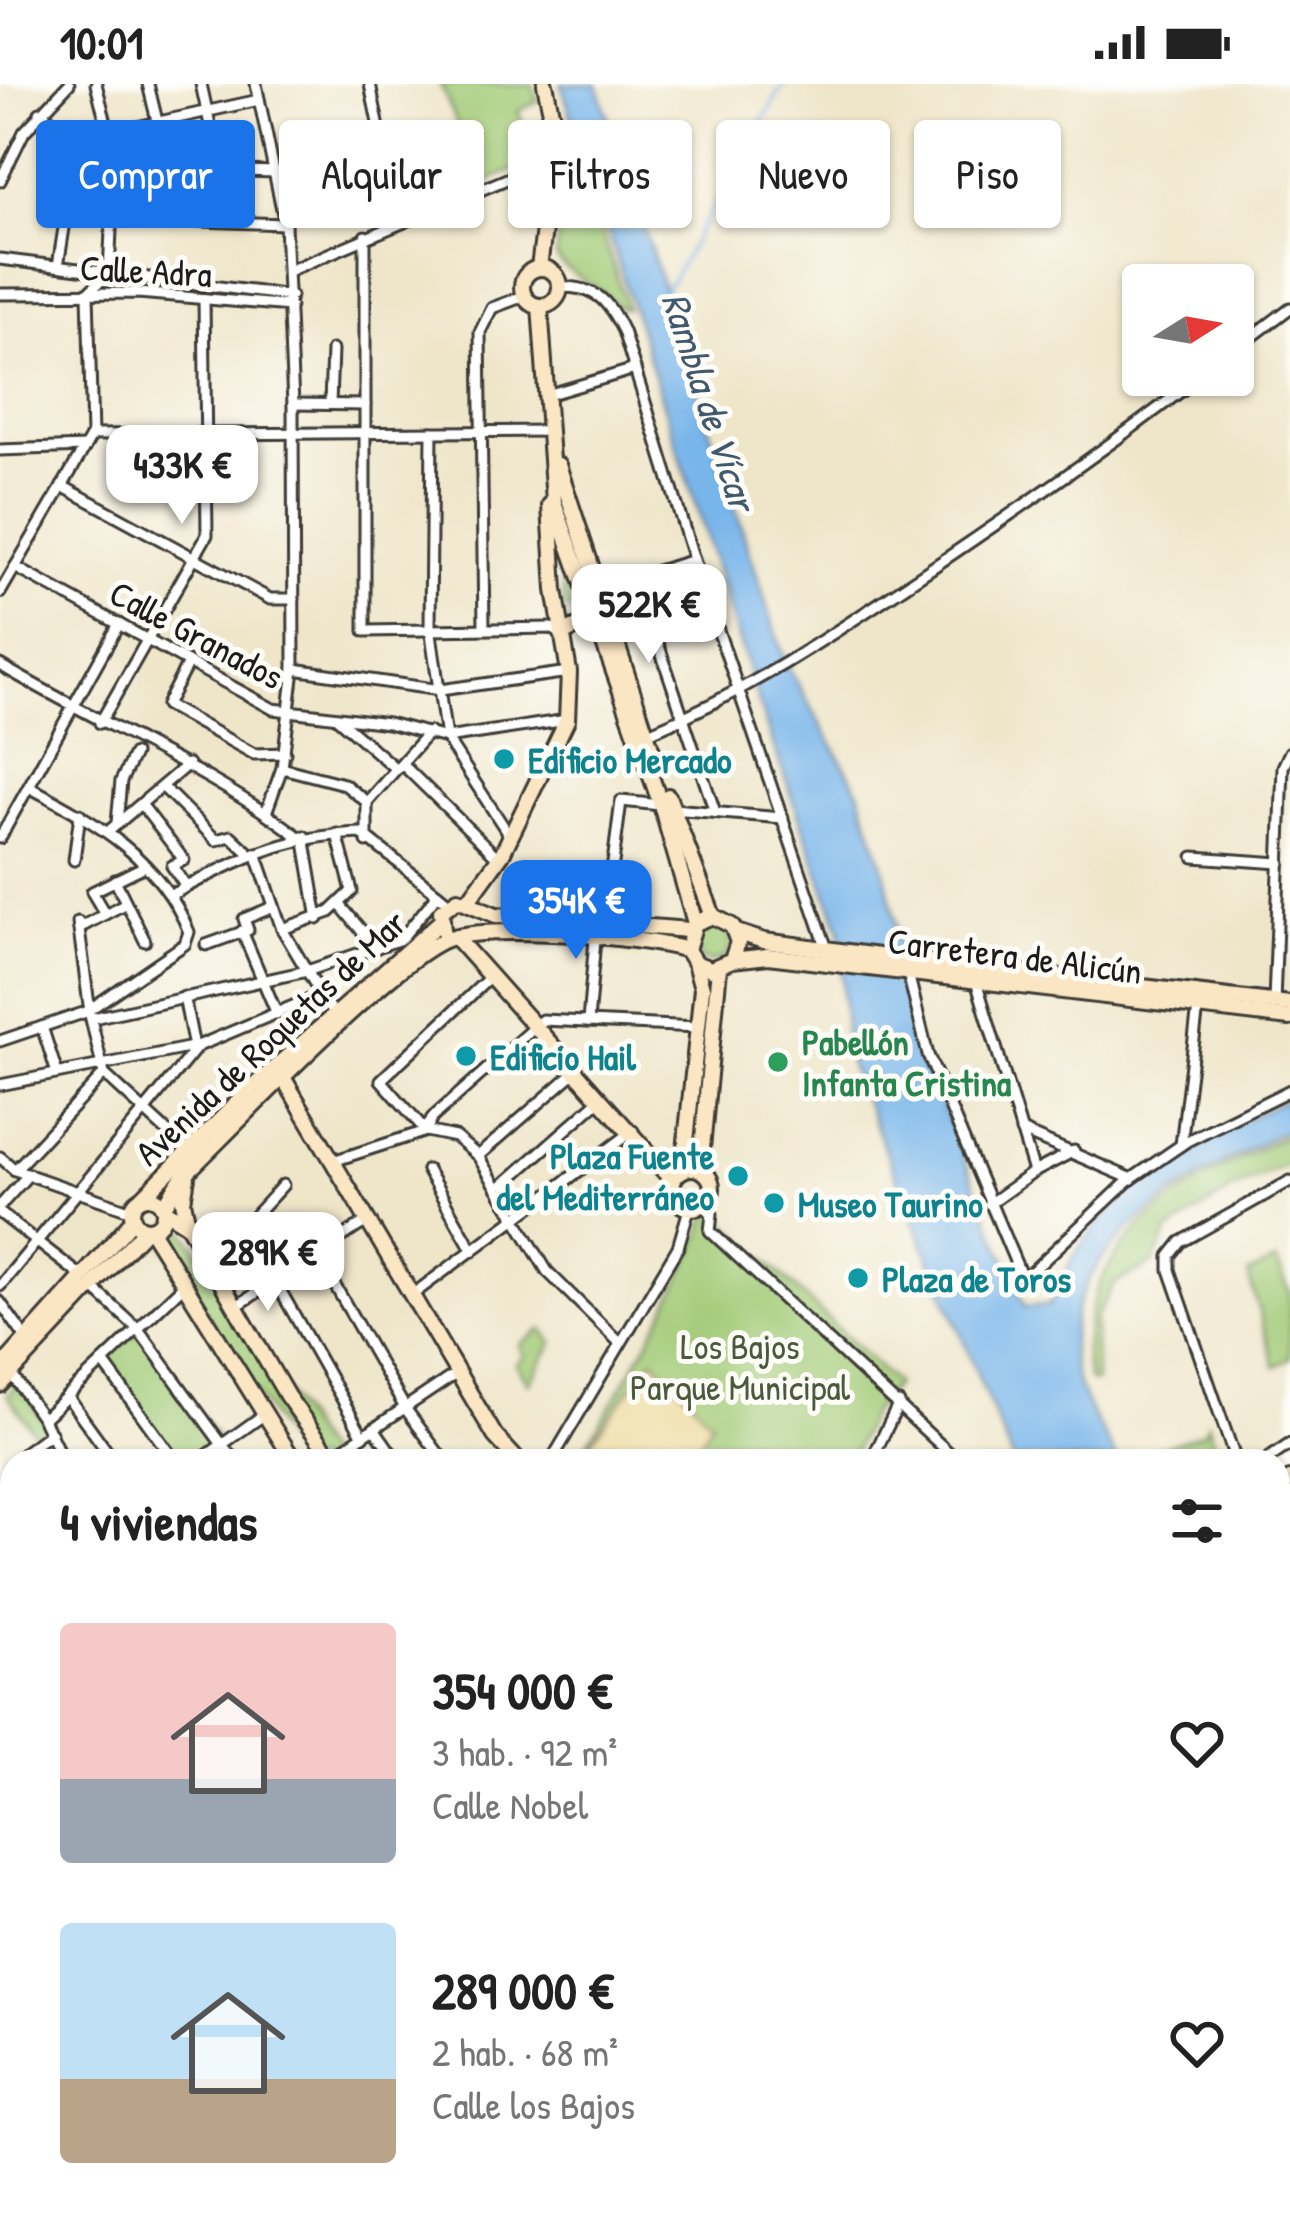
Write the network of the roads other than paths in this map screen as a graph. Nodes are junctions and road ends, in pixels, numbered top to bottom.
1 (96, 84) edge
2 (148, 84) edge
3 (201, 84) edge
4 (256, 84) edge
5 (370, 84) edge
6 (62, 86) edge
7 (260, 100) junction
8 (40, 112) junction
9 (207, 112) junction
10 (52, 120) edge
11 (106, 120) edge
12 (157, 120) edge
13 (168, 120) edge
14 (209, 120) edge
15 (377, 120) edge
16 (255, 172) edge
17 (277, 172) junction
18 (0, 182) edge
19 (279, 187) edge
20 (64, 228) edge
21 (111, 228) edge
22 (285, 228) edge
23 (383, 228) edge
24 (544, 228) edge
25 (365, 236) junction
26 (0, 259) edge
27 (58, 266) junction
28 (539, 268) junction
29 (288, 271) junction
30 (109, 273) junction
31 (560, 287) junction
32 (88, 293) junction
33 (0, 294) edge
34 (524, 296) junction
35 (204, 299) junction
36 (290, 301) junction
37 (540, 306) junction
38 (1290, 308) edge
39 (1254, 335) edge
40 (332, 350) dead end
41 (634, 369) junction
42 (547, 394) junction
43 (1175, 396) edge
44 (293, 404) junction
45 (331, 404) junction
46 (365, 405) junction
47 (550, 431) junction
48 (432, 432) junction
49 (365, 433) junction
50 (481, 433) junction
51 (293, 434) junction
52 (92, 435) junction
53 (207, 435) junction
54 (85, 447) junction
55 (0, 450) edge
56 (551, 470) junction
57 (62, 487) junction
58 (194, 559) junction
59 (694, 560) junction
60 (15, 567) junction
61 (636, 578) junction
62 (598, 589) junction
63 (0, 593) edge
64 (294, 599) junction
65 (118, 624) junction
66 (430, 627) junction
67 (484, 628) junction
68 (598, 632) junction
69 (562, 634) junction
70 (147, 640) junction
71 (188, 663) junction
72 (0, 665) edge
73 (294, 669) junction
74 (569, 672) junction
75 (440, 690) junction
76 (745, 691) junction
77 (73, 709) junction
78 (290, 712) junction
79 (333, 715) junction
80 (683, 718) junction
81 (567, 720) junction
82 (100, 723) junction
83 (429, 732) junction
84 (646, 734) junction
85 (446, 737) junction
86 (1290, 752) edge
87 (285, 753) junction
88 (134, 754) dead end
89 (188, 764) junction
90 (399, 766) junction
91 (282, 768) junction
92 (29, 787) junction
93 (164, 788) junction
94 (367, 802) junction
95 (141, 804) junction
96 (667, 807) junction
97 (267, 810) junction
98 (715, 812) junction
99 (80, 814) junction
100 (783, 818) junction
101 (499, 822) junction
102 (114, 827) junction
103 (337, 834) junction
104 (302, 836) junction
105 (0, 838) edge
106 (511, 838) junction
107 (367, 842) junction
108 (484, 846) junction
109 (252, 853) junction
110 (1194, 856) dead end
111 (499, 859) junction
112 (74, 860) dead end
113 (1280, 863) junction
114 (145, 866) junction
115 (115, 880) junction
116 (186, 887) junction
117 (171, 895) junction
118 (443, 898) junction
119 (126, 903) junction
120 (471, 904) junction
121 (341, 906) junction
122 (273, 907) junction
123 (105, 914) junction
124 (713, 916) junction
125 (318, 919) junction
126 (440, 922) junction
127 (692, 926) junction
128 (282, 929) junction
129 (242, 932) junction
130 (600, 932) junction
131 (736, 932) junction
132 (459, 936) junction
133 (145, 941) dead end
134 (206, 945) dead end
135 (376, 948) junction
136 (830, 954) junction
137 (691, 956) junction
138 (726, 964) junction
139 (909, 966) junction
140 (307, 970) junction
141 (489, 978) junction
142 (260, 979) junction
143 (976, 981) junction
144 (317, 996) junction
145 (184, 997) junction
146 (1282, 1003) edge
147 (1198, 1007) junction
148 (89, 1012) junction
149 (277, 1014) junction
150 (334, 1016) junction
151 (1290, 1018) edge
152 (588, 1022) junction
153 (42, 1027) junction
154 (535, 1027) junction
155 (698, 1027) junction
156 (0, 1041) edge
157 (196, 1046) junction
158 (103, 1069) junction
159 (575, 1071) junction
160 (57, 1073) junction
161 (284, 1079) junction
162 (0, 1084) edge
163 (1290, 1090) edge
164 (596, 1103) dead end
165 (147, 1110) junction
166 (426, 1131) junction
167 (633, 1131) junction
168 (1021, 1131) junction
169 (1181, 1145) junction
170 (188, 1151) junction
171 (1074, 1151) junction
172 (478, 1156) junction
173 (0, 1157) edge
174 (333, 1161) junction
175 (15, 1170) junction
176 (427, 1170) dead end
177 (700, 1170) junction
178 (188, 1171) junction
179 (1034, 1172) junction
180 (28, 1174) junction
181 (679, 1174) junction
182 (1132, 1179) junction
183 (1290, 1181) edge
184 (504, 1184) dead end
185 (283, 1185) dead end
186 (76, 1190) junction
187 (989, 1204) junction
188 (697, 1207) junction
189 (164, 1209) junction
190 (0, 1210) edge
191 (259, 1211) junction
192 (140, 1217) junction
193 (368, 1220) junction
194 (515, 1220) junction
195 (188, 1225) junction
196 (238, 1234) dead end
197 (36, 1240) junction
198 (472, 1251) junction
199 (316, 1254) junction
200 (292, 1270) junction
201 (86, 1280) junction
202 (275, 1281) junction
203 (184, 1284) junction
204 (0, 1286) edge
205 (412, 1295) junction
206 (0, 1302) edge
207 (235, 1307) junction
208 (138, 1329) junction
209 (27, 1340) junction
210 (620, 1343) junction
211 (103, 1362) junction
212 (5, 1366) edge
213 (458, 1372) junction
214 (0, 1385) edge
215 (67, 1396) junction
216 (899, 1402) junction
217 (405, 1408) junction
218 (262, 1416) junction
219 (44, 1419) junction
220 (374, 1428) junction
221 (51, 1433) junction
222 (363, 1436) junction
223 (222, 1444) junction
224 (29, 1449) edge
225 (58, 1449) edge
226 (105, 1449) edge
227 (166, 1449) edge
228 (216, 1449) edge
229 (226, 1449) edge
230 (286, 1449) edge
231 (325, 1449) edge
232 (345, 1449) edge
233 (389, 1449) edge
234 (435, 1449) edge
235 (507, 1449) edge
236 (558, 1449) edge
237 (877, 1449) edge
238 (946, 1449) edge
239 (1232, 1449) edge

1 - 11 street
2 - 12 street
3 - 9 street
4 - 7 street
5 - 15 street
6 - 8 street
7 - 9 street
7 - 17 street
8 - 10 street
8 - 18 street
9 - 13 street
9 - 14 street
16 - 17 street
17 - 19 street
20 - 27 street
21 - 30 street
22 - 29 street
23 - 25 street
24 - 28 main road
25 - 29 street
25 - 46 street
26 - 27 street, Calle Adra
27 - 30 street, Calle Adra
28 - 31 main road
28 - 34 main road
29 - 36 street
30 - 32 street
30 - 36 street, Calle Adra
31 - 37 main road
31 - 41 street
32 - 33 street, Calle Adra
32 - 35 street, Calle Adra
32 - 52 street
34 - 37 main road
34 - 50 street
35 - 36 street, Calle Adra
35 - 53 street
36 - 44 street
37 - 42 main road
38 - 39 street
40 - 45 street
41 - 42 street
41 - 59 street
42 - 47 main road
43 - 76 street
44 - 45 street
44 - 51 street
45 - 46 street
46 - 49 street
47 - 50 street
47 - 56 main road
47 - 62 main road
48 - 49 street
48 - 50 street
48 - 66 street
49 - 51 street
49 - 66 street
50 - 67 street
51 - 53 street
51 - 64 street
52 - 53 street
52 - 54 street
53 - 58 street
54 - 55 street
54 - 57 street
56 - 68 main road
56 - 69 main road
57 - 58 street
57 - 60 street
58 - 64 street
58 - 70 street
59 - 61 street
59 - 76 street
60 - 63 street
60 - 65 street, Calle Granados
61 - 62 street
61 - 80 street
62 - 84 main road
64 - 73 street
65 - 70 street, Calle Granados
65 - 77 street
66 - 67 street
66 - 75 street
67 - 69 street
68 - 69 main road
68 - 96 main road
69 - 74 main road
70 - 71 street, Calle Granados
70 - 82 street
71 - 78 street, Calle Granados
71 - 87 street
72 - 77 street
73 - 75 street
73 - 78 street
74 - 75 street
74 - 81 main road
75 - 85 street
76 - 80 street
76 - 100 street
77 - 82 street
77 - 92 street
78 - 79 street, Calle Granados
78 - 87 street
79 - 83 street, Calle Granados
79 - 90 street
80 - 84 street
80 - 98 street
81 - 85 street
81 - 106 main road
82 - 89 street
83 - 85 street, Calle Granados
83 - 90 street
84 - 96 main road
85 - 101 street
86 - 113 street
87 - 91 street
88 - 102 street
89 - 93 street
89 - 97 street
90 - 94 street
90 - 108 street
91 - 94 street
91 - 97 street
92 - 99 street
92 - 105 street
93 - 95 street
93 - 109 street
94 - 107 street
95 - 102 street
95 - 116 street
96 - 98 street
96 - 124 main road
96 - 127 main road
96 - 130 street
97 - 104 street
98 - 100 street
99 - 102 street
99 - 112 street
100 - 136 street
101 - 106 street
101 - 108 street
102 - 114 street
103 - 104 street
103 - 107 street
103 - 121 street
104 - 109 street
104 - 125 street
106 - 111 main road
107 - 118 street
108 - 111 street
109 - 116 street
109 - 122 street
110 - 113 street
111 - 120 main road
113 - 146 street
114 - 115 street
114 - 117 street
115 - 119 street
115 - 123 street
116 - 117 street
117 - 148 street
118 - 120 main road
118 - 126 main road
118 - 135 street
119 - 123 street
119 - 133 street
120 - 130 main road
120 - 132 main road
121 - 125 street
121 - 135 street
122 - 128 street
122 - 129 street
123 - 148 street
124 - 127 main road
124 - 131 main road
125 - 128 street
126 - 132 main road
126 - 150 main road, Avenida de Roquetas de Mar
127 - 130 main road
127 - 137 main road
128 - 140 street
129 - 134 street
129 - 142 street
130 - 132 main road
130 - 137 main road
130 - 152 street
131 - 136 main road, Carretera de Alicún
131 - 138 main road
132 - 141 main road
132 - 161 main road, Avenida de Roquetas de Mar
135 - 140 street
136 - 138 main road, Carretera de Alicún
136 - 139 main road, Carretera de Alicún
137 - 138 main road
137 - 155 main road
138 - 177 main road
139 - 143 main road, Carretera de Alicún
139 - 146 main road, Carretera de Alicún
139 - 187 street
140 - 142 street
140 - 144 street
141 - 154 main road
141 - 166 street
142 - 145 street
142 - 149 street
143 - 147 main road, Carretera de Alicún
143 - 168 street
144 - 149 street
144 - 150 street
145 - 148 street
145 - 157 street
147 - 151 main road, Carretera de Alicún
147 - 169 street
148 - 153 street
148 - 158 street
149 - 157 street
150 - 170 main road, Avenida de Roquetas de Mar
152 - 154 street
152 - 155 street
153 - 156 street
153 - 160 street
154 - 159 main road
154 - 166 street
155 - 181 main road
157 - 158 street
157 - 165 street
158 - 160 street
158 - 165 street
158 - 175 street
159 - 167 main road
159 - 172 street
160 - 162 street
161 - 174 main road
161 - 178 main road, Avenida de Roquetas de Mar
163 - 169 street
164 - 184 street
165 - 170 street
165 - 186 street
166 - 172 street
166 - 174 street
167 - 181 main road
167 - 194 street
168 - 171 street
168 - 179 street
169 - 182 street
170 - 192 main road, Avenida de Roquetas de Mar
171 - 179 street
171 - 182 street
172 - 194 street
173 - 175 street
174 - 193 main road
175 - 180 street
176 - 198 street
177 - 181 main road
177 - 188 main road
178 - 189 main road, Avenida de Roquetas de Mar
178 - 195 main road
179 - 187 street
180 - 186 street
180 - 190 street
181 - 188 main road
182 - 187 street
183 - 239 street
185 - 191 street
186 - 192 street
186 - 197 street
188 - 210 street
188 - 216 street
189 - 192 main road, Avenida de Roquetas de Mar
189 - 192 main road
189 - 195 main road
190 - 197 street
191 - 196 street
191 - 200 street
192 - 201 main road, Avenida de Roquetas de Mar
192 - 203 main road
193 - 199 street
193 - 205 main road
194 - 198 street
194 - 210 street
195 - 207 main road
197 - 201 street
197 - 204 street
198 - 205 street
199 - 200 street
199 - 217 street
200 - 202 street
201 - 208 street
201 - 209 main road, Avenida de Roquetas de Mar
201 - 212 main road, Avenida de Roquetas de Mar
202 - 207 street
202 - 222 street
203 - 208 street
203 - 218 main road
205 - 213 main road
206 - 209 street
207 - 231 main road
208 - 211 street
208 - 223 street
209 - 212 main road, Avenida de Roquetas de Mar
210 - 236 street
211 - 215 street
211 - 227 street
212 - 214 main road, Avenida de Roquetas de Mar
212 - 219 street
213 - 217 street
213 - 235 main road
215 - 219 street
215 - 226 street
216 - 237 street
216 - 238 street
217 - 220 street
217 - 234 street
218 - 223 street
218 - 230 main road
219 - 221 street
220 - 222 street
220 - 233 street
221 - 224 street
221 - 225 street
222 - 232 street
223 - 228 street
223 - 229 street

